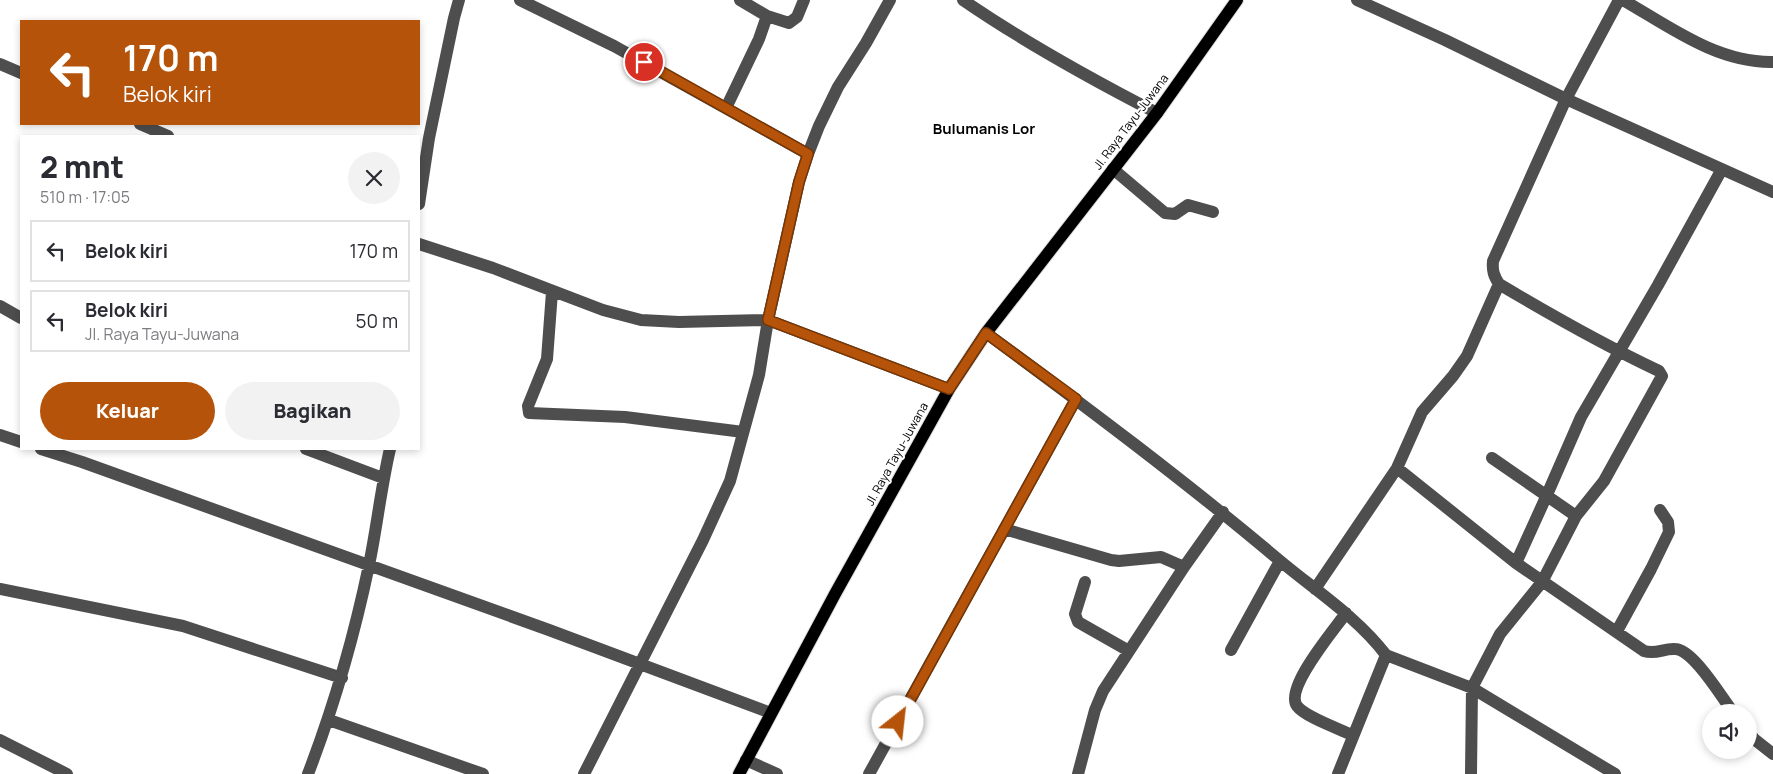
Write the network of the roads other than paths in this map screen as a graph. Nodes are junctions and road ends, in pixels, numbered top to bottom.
1 (459, 0) edge
2 (520, 0) edge
3 (740, 0) edge
4 (804, 0) edge
5 (890, 0) edge
6 (963, 0) edge
7 (1237, 0) edge
8 (1357, 0) edge
9 (1619, 0) edge
10 (1624, 0) edge
11 (767, 16) junction
12 (1773, 62) edge
13 (0, 64) edge
14 (20, 73) edge
15 (1566, 100) junction
16 (726, 108) junction
17 (1157, 113) junction
18 (142, 125) edge
19 (166, 135) edge
20 (808, 154) junction
21 (1113, 169) junction
22 (1722, 169) junction
23 (1773, 192) edge
24 (420, 197) edge
25 (1213, 212) dead end
26 (420, 244) edge
27 (1499, 284) junction
28 (552, 292) junction
29 (0, 306) edge
30 (20, 317) edge
31 (768, 320) junction
32 (986, 333) junction
33 (1618, 352) junction
34 (949, 389) junction
35 (1076, 399) junction
36 (743, 432) junction
37 (0, 435) edge
38 (20, 442) edge
39 (44, 450) edge
40 (309, 450) edge
41 (390, 450) edge
42 (1492, 458) dead end
43 (1397, 468) junction
44 (383, 478) junction
45 (1546, 497) junction
46 (1660, 510) dead end
47 (1223, 512) junction
48 (1576, 516) junction
49 (1004, 529) junction
50 (1280, 561) junction
51 (1516, 562) junction
52 (369, 566) junction
53 (1184, 567) junction
54 (1085, 582) dead end
55 (1542, 582) junction
56 (0, 589) edge
57 (1315, 589) junction
58 (1346, 613) junction
59 (1617, 631) junction
60 (1231, 650) dead end
61 (1129, 651) junction
62 (1386, 655) junction
63 (640, 665) junction
64 (342, 678) junction
65 (1472, 688) junction
66 (1727, 704) edge
67 (771, 713) junction
68 (329, 720) junction
69 (1352, 735) junction
70 (0, 740) edge
71 (1757, 741) edge
72 (1773, 754) edge
73 (746, 760) junction
74 (67, 774) edge
75 (308, 774) edge
76 (483, 774) edge
77 (584, 774) edge
78 (738, 774) edge
79 (777, 774) edge
80 (869, 774) edge
81 (1078, 774) edge
82 (1338, 774) edge
83 (1471, 774) edge
84 (1615, 774) edge

1 - 24 street
2 - 16 street
3 - 11 street
4 - 11 street
5 - 20 street
6 - 17 street
7 - 17 main road, Jl. Raya Tayu-Juwana
8 - 15 street
9 - 15 street
10 - 12 street
11 - 16 street
13 - 14 street
15 - 22 street
15 - 27 street
16 - 20 street
17 - 21 main road, Jl. Raya Tayu-Juwana
18 - 19 street
20 - 31 street
21 - 25 street
21 - 32 main road, Jl. Raya Tayu-Juwana
22 - 23 street
22 - 33 street
26 - 28 street
27 - 33 street
27 - 43 street
28 - 31 street
28 - 36 street
29 - 30 street
31 - 34 street
31 - 36 street
32 - 34 main road, Jl. Raya Tayu-Juwana
32 - 35 street
33 - 45 street
33 - 48 street
34 - 67 main road, Jl. Raya Tayu-Juwana
35 - 47 street
35 - 49 street
36 - 63 street
37 - 38 street
39 - 52 street
40 - 44 street
41 - 44 street
42 - 45 street
43 - 51 street
43 - 57 street
44 - 52 street
45 - 48 street
45 - 51 street
46 - 59 street
47 - 50 street
47 - 53 street
48 - 55 street
49 - 53 street
49 - 80 street
50 - 57 street
50 - 60 street
51 - 55 street
52 - 63 street
52 - 64 street
53 - 61 street
54 - 61 street
55 - 59 street
55 - 65 street
56 - 64 street
57 - 58 street
58 - 62 street
58 - 69 street
59 - 66 street
61 - 81 street
62 - 65 street
62 - 69 street
63 - 67 street
63 - 77 street
64 - 68 street
65 - 83 street
65 - 84 street
67 - 73 main road, Jl. Raya Tayu-Juwana
68 - 75 street
68 - 76 street
69 - 82 street
70 - 74 street
71 - 72 street
73 - 78 main road, Jl. Raya Tayu-Juwana
73 - 79 street

